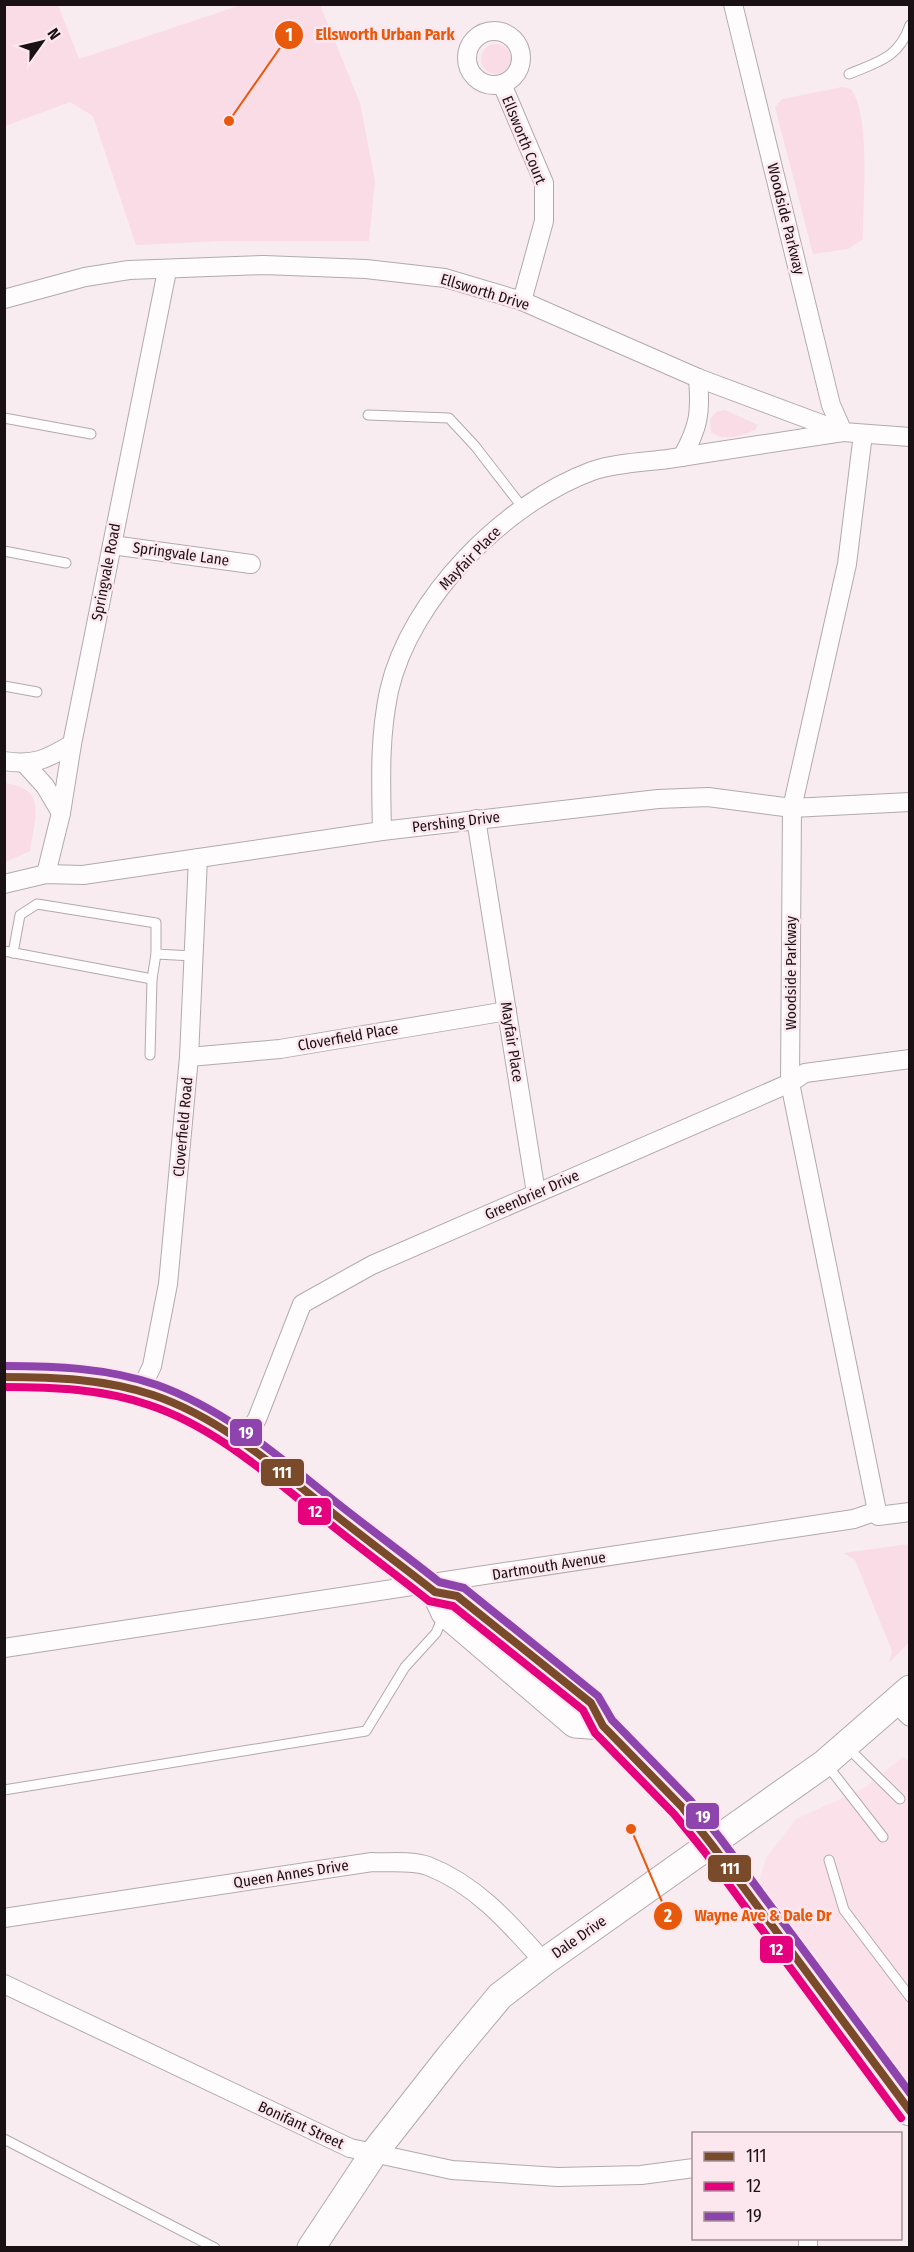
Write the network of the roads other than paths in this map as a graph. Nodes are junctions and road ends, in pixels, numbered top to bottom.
1 (733, 4) edge
2 (909, 25) edge
3 (849, 74) dead end
4 (502, 84) dead end
5 (167, 271) junction
6 (4, 299) edge
7 (522, 301) junction
8 (698, 378) junction
9 (369, 415) dead end
10 (4, 418) edge
11 (843, 432) junction
12 (91, 434) dead end
13 (863, 434) junction
14 (909, 437) edge
15 (682, 457) junction
16 (523, 508) junction
17 (112, 544) junction
18 (4, 551) edge
19 (66, 562) dead end
20 (250, 564) dead end
21 (4, 686) edge
22 (37, 692) dead end
23 (72, 744) junction
24 (4, 761) edge
25 (26, 765) junction
26 (909, 802) edge
27 (792, 808) junction
28 (61, 813) junction
29 (476, 819) junction
30 (382, 831) junction
31 (198, 858) junction
32 (46, 874) junction
33 (4, 884) edge
34 (9, 952) edge
35 (156, 954) junction
36 (193, 956) junction
37 (152, 979) junction
38 (507, 1011) junction
39 (150, 1055) dead end
40 (189, 1057) junction
41 (909, 1059) edge
42 (790, 1083) junction
43 (536, 1193) junction
44 (4, 1377) edge
45 (140, 1391) junction
46 (241, 1442) junction
47 (878, 1511) junction
48 (909, 1512) edge
49 (434, 1596) junction
50 (4, 1648) edge
51 (904, 1703) edge
52 (845, 1745) junction
53 (825, 1763) junction
54 (4, 1790) edge
55 (900, 1799) dead end
56 (883, 1837) dead end
57 (712, 1845) junction
58 (828, 1860) dead end
59 (4, 1918) edge
60 (544, 1962) junction
61 (4, 1984) edge
62 (909, 1997) edge
63 (909, 2112) edge
64 (4, 2139) edge
65 (374, 2153) junction
66 (692, 2168) edge
67 (215, 2247) edge
68 (310, 2247) edge

1 - 11 street, Woodside Parkway
2 - 3 lane
4 - 7 street, Ellsworth Court
5 - 6 street, Ellsworth Drive
5 - 7 street, Ellsworth Drive
5 - 17 street, Springvale Road
7 - 8 street, Ellsworth Drive
8 - 11 street, Ellsworth Drive
8 - 15 street
9 - 16 lane
10 - 12 lane
11 - 13 street, Ellsworth Drive
11 - 15 street, Mayfair Place
13 - 14 street, Ellsworth Drive
13 - 27 street, Woodside Parkway
15 - 16 street, Mayfair Place
16 - 30 street, Mayfair Place
17 - 20 street, Springvale Lane
17 - 23 street, Springvale Road
18 - 19 lane
21 - 22 lane
23 - 25 street
23 - 28 street, Springvale Road
24 - 25 street
25 - 28 street
26 - 27 street, Pershing Drive
27 - 29 street, Pershing Drive
27 - 42 street, Woodside Parkway
28 - 32 street, Springvale Road
29 - 30 street, Pershing Drive
29 - 38 street, Mayfair Place
30 - 31 street, Pershing Drive
31 - 32 street, Pershing Drive
31 - 36 street, Cloverfield Road
32 - 33 street, Pershing Drive
34 - 35 lane
34 - 37 lane
35 - 36 lane
35 - 37 lane
36 - 40 street, Cloverfield Road
37 - 39 lane
38 - 40 street, Cloverfield Place
38 - 43 street, Mayfair Place
40 - 45 street, Cloverfield Road
41 - 42 street, Greenbrier Drive
42 - 43 street, Greenbrier Drive
42 - 47 street, Woodside Parkway
43 - 46 street, Greenbrier Drive
44 - 45 street
45 - 46 street
46 - 49 street
47 - 48 street, Dartmouth Avenue
47 - 49 street, Dartmouth Avenue
49 - 50 street, Dartmouth Avenue
49 - 54 lane
49 - 57 street
51 - 52 street, Dale Drive
52 - 53 street, Dale Drive
52 - 55 lane
53 - 56 lane
53 - 57 street, Dale Drive
57 - 60 street, Dale Drive
57 - 63 street
58 - 62 lane
59 - 60 street, Queen Annes Drive
60 - 65 street, Dale Drive
61 - 65 street, Bonifant Street
64 - 67 lane
65 - 66 street, Bonifant Street
65 - 68 street, Dale Drive

